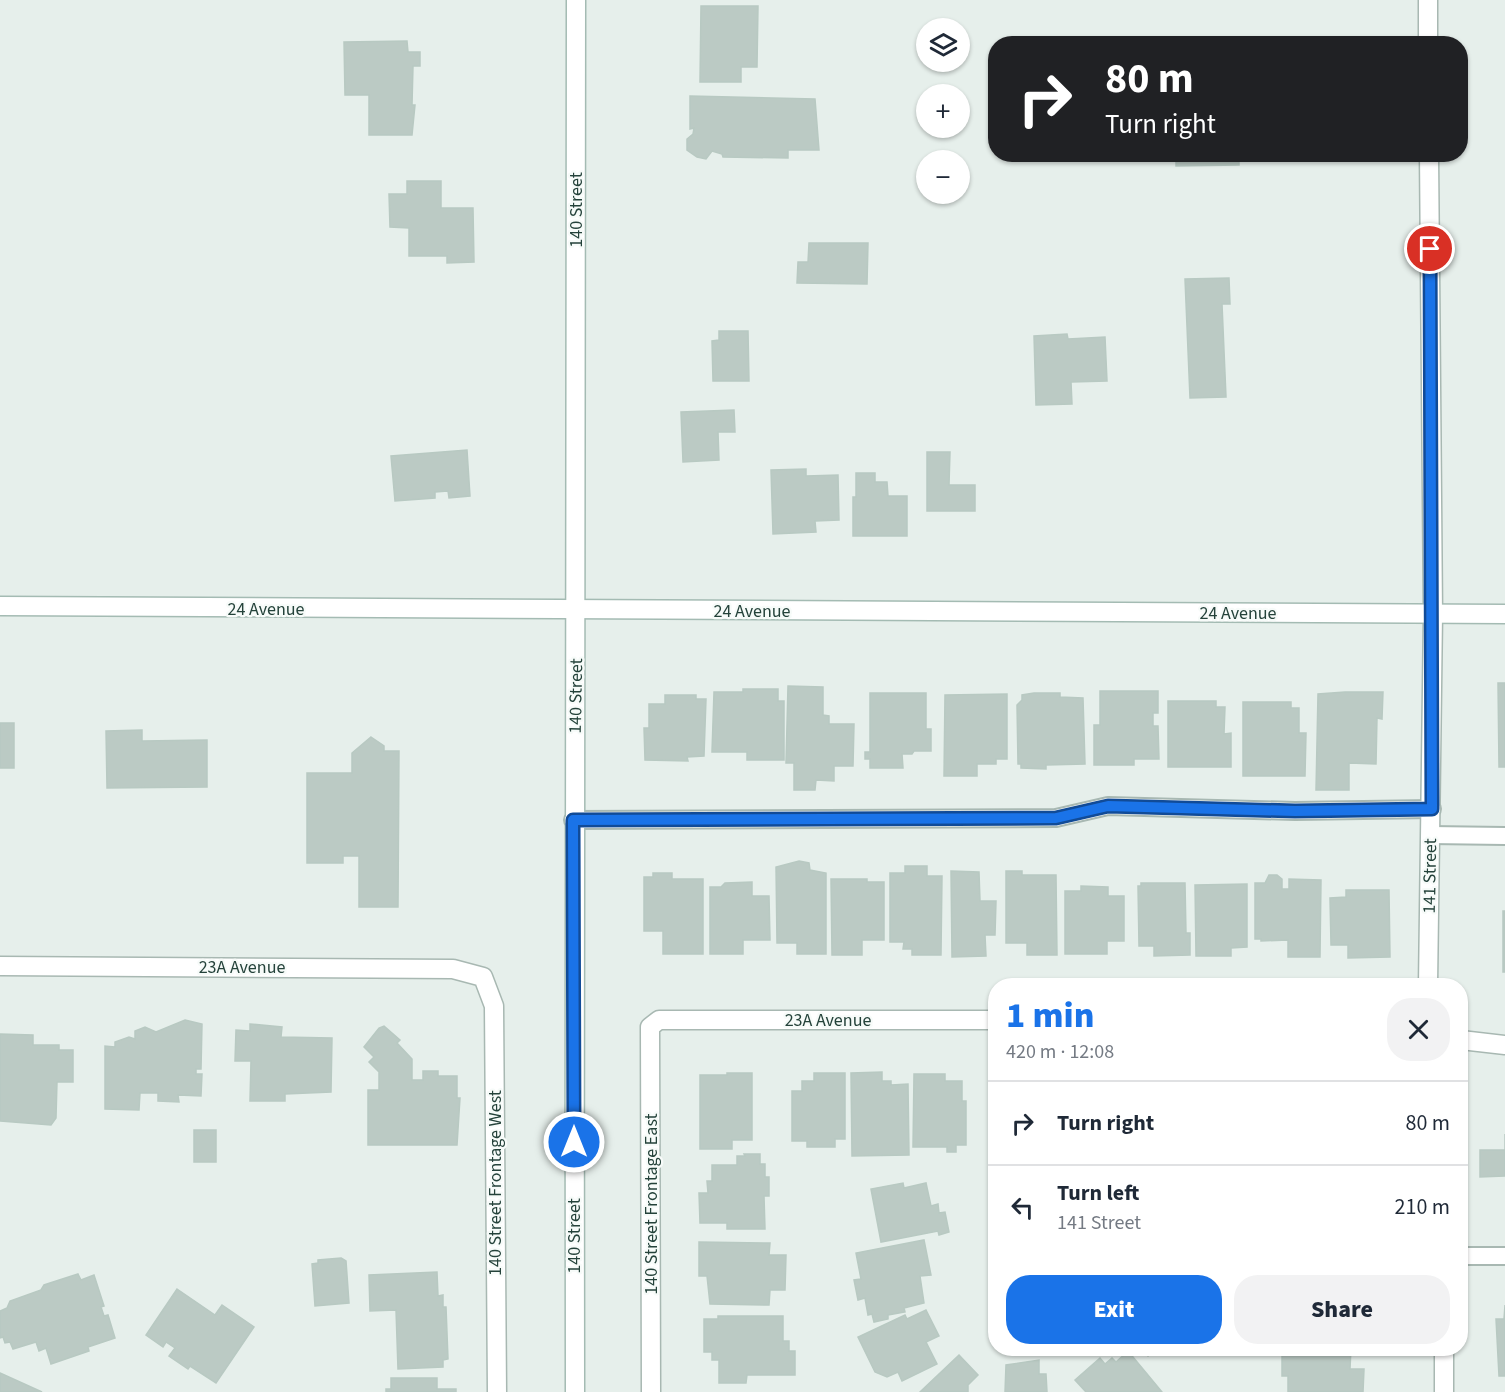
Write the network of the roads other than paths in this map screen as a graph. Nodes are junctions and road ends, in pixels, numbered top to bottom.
1 (576, 0) edge
2 (1428, 0) edge
3 (1428, 36) edge
4 (1429, 162) edge
5 (0, 606) edge
6 (577, 610) junction
7 (1433, 614) junction
8 (1505, 614) edge
9 (1432, 809) junction
10 (573, 820) junction
11 (1430, 835) junction
12 (1505, 836) edge
13 (0, 966) edge
14 (483, 977) joint
15 (1428, 978) edge
16 (659, 1020) joint
17 (988, 1020) edge
18 (1468, 1041) edge
19 (1505, 1045) edge
20 (1468, 1256) edge
21 (1505, 1256) edge
22 (1444, 1356) edge
23 (497, 1392) edge
24 (575, 1392) edge
25 (651, 1392) edge
26 (1444, 1392) edge

1 - 6 main road, 140 Street
2 - 3 main road
4 - 7 main road, 141 Street
5 - 6 main road, 24 Avenue
6 - 7 main road, 24 Avenue
6 - 10 main road, 140 Street
7 - 8 main road, 24 Avenue
7 - 9 main road, 141 Street
9 - 10 lane
9 - 11 main road, 141 Street
10 - 24 main road, 140 Street
11 - 12 lane
11 - 15 main road, 141 Street
13 - 14 main road, 23A Avenue
14 - 23 main road, 140 Street Frontage West
16 - 17 main road, 23A Avenue
16 - 25 main road, 140 Street Frontage East
18 - 19 main road
20 - 21 lane
22 - 26 main road

